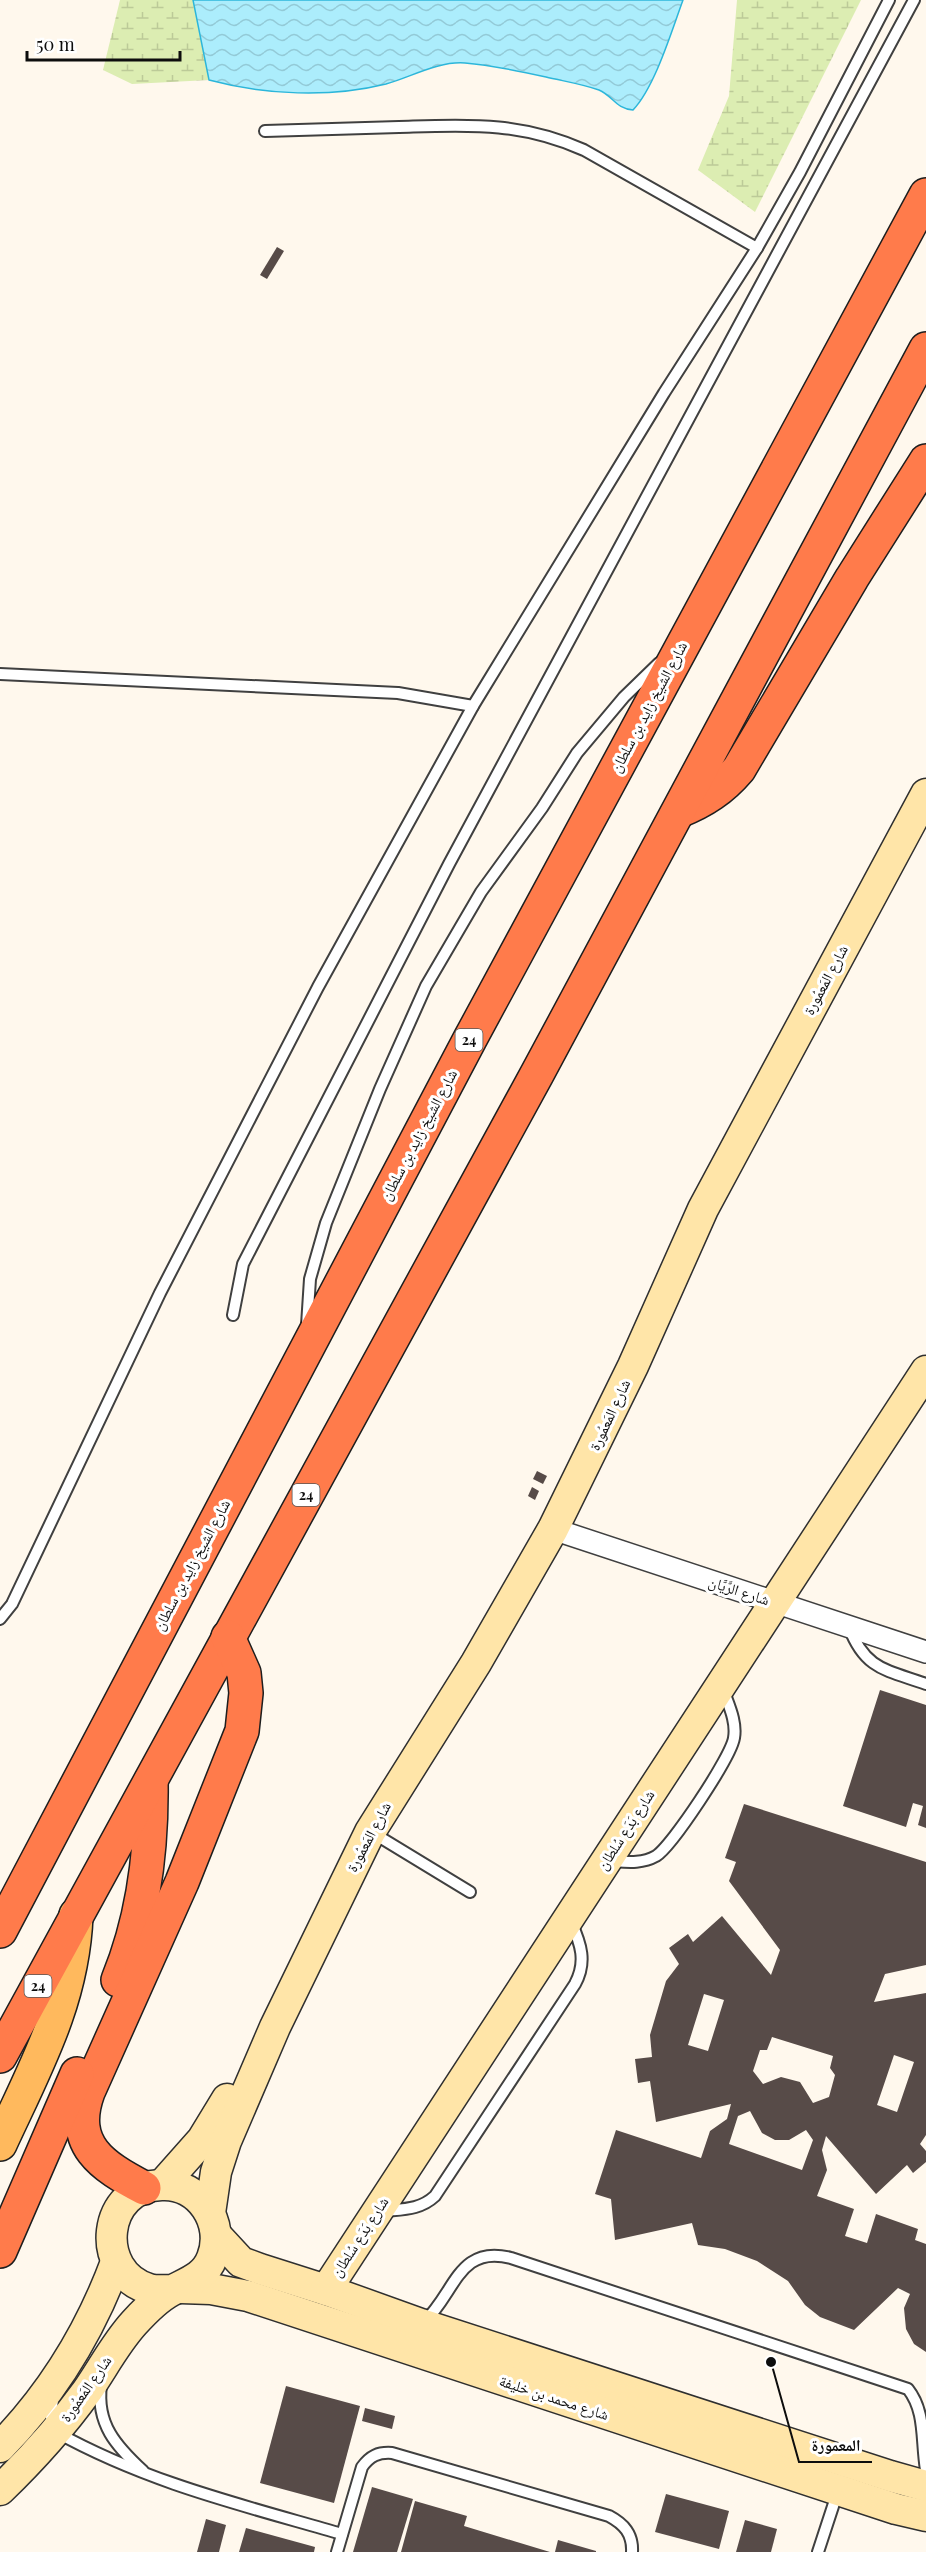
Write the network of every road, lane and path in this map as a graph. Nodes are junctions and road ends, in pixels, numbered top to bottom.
1 (889, 0) edge
2 (914, 0) edge
3 (265, 131) dead end
4 (926, 195) edge
5 (757, 248) junction
6 (926, 349) edge
7 (926, 461) edge
8 (684, 641) junction
9 (0, 674) edge
10 (473, 706) junction
11 (926, 794) edge
12 (679, 811) junction
13 (233, 1315) dead end
14 (307, 1345) junction
15 (924, 1378) edge
16 (553, 1529) junction
17 (774, 1602) junction
18 (0, 1619) edge
19 (849, 1626) junction
20 (228, 1638) junction
21 (926, 1652) edge
22 (720, 1683) junction
23 (926, 1684) edge
24 (151, 1778) junction
25 (370, 1832) junction
26 (606, 1861) junction
27 (470, 1892) dead end
28 (11, 1900) edge
29 (76, 1915) junction
30 (569, 1917) junction
31 (0, 1930) edge
32 (275, 2027) junction
33 (0, 2056) edge
34 (0, 2144) edge
35 (153, 2186) junction
36 (377, 2211) junction
37 (213, 2224) junction
38 (0, 2251) edge
39 (116, 2262) junction
40 (176, 2289) junction
41 (326, 2290) junction
42 (421, 2324) junction
43 (66, 2366) junction
44 (103, 2367) junction
45 (56, 2432) junction
46 (0, 2446) edge
47 (926, 2470) edge
48 (150, 2477) junction
49 (926, 2486) edge
50 (0, 2490) edge
51 (838, 2490) junction
52 (926, 2516) edge
53 (342, 2534) junction
54 (337, 2552) edge
55 (632, 2552) edge
56 (818, 2552) edge

1 - 5 lane
2 - 13 lane
3 - 5 lane
4 - 8 highway, شارع الشيخ زايد بن سلطان / 24
5 - 10 lane
6 - 12 highway, 24
7 - 12 highway
8 - 14 highway, شارع الشيخ زايد بن سلطان / 24
8 - 14 lane
9 - 10 lane
10 - 18 lane
11 - 16 street, شارع المَعمُورة
12 - 20 highway, 24
14 - 28 highway, شارع الشيخ زايد بن سلطان / 24
15 - 17 street, شارع بَدَع سُلطان
16 - 17 street, شارع الرَّيَّان
16 - 25 street, شارع المَعمُورة
17 - 19 street, شارع الرَّيَّان
17 - 22 street, شارع بَدَع سُلطان
19 - 21 street, شارع الرَّيَّان
19 - 23 lane
20 - 24 highway, 24
20 - 35 highway
22 - 26 street, شارع بَدَع سُلطان
22 - 26 lane
24 - 29 highway, 24
24 - 38 highway
25 - 27 lane
25 - 32 street, شارع المَعمُورة
26 - 30 street, شارع بَدَع سُلطان
28 - 31 highway, شارع الشيخ زايد بن سلطان / 24
29 - 33 highway, 24
29 - 34 main road
30 - 36 street, شارع بَدَع سُلطان
30 - 36 lane
32 - 35 street, شارع المَعمُورة
32 - 37 street, شارع المَعمُورة
35 - 37 street
35 - 39 street
36 - 41 street, شارع بَدَع سُلطان
37 - 40 street
37 - 41 street, شارع محمد بن خليفة
39 - 40 street
39 - 43 street, شارع المَعمُورة
40 - 44 street, شارع المَعمُورة
40 - 51 street, شارع محمد بن خليفة
41 - 42 street, شارع محمد بن خليفة
42 - 47 lane
42 - 49 street, شارع محمد بن خليفة
43 - 45 lane
43 - 46 street, شارع المَعمُورة
44 - 45 street, شارع المَعمُورة
44 - 48 lane
45 - 48 lane
45 - 50 street, شارع المَعمُورة
48 - 53 lane
51 - 52 street, شارع محمد بن خليفة
51 - 56 lane
53 - 54 lane
53 - 55 lane

